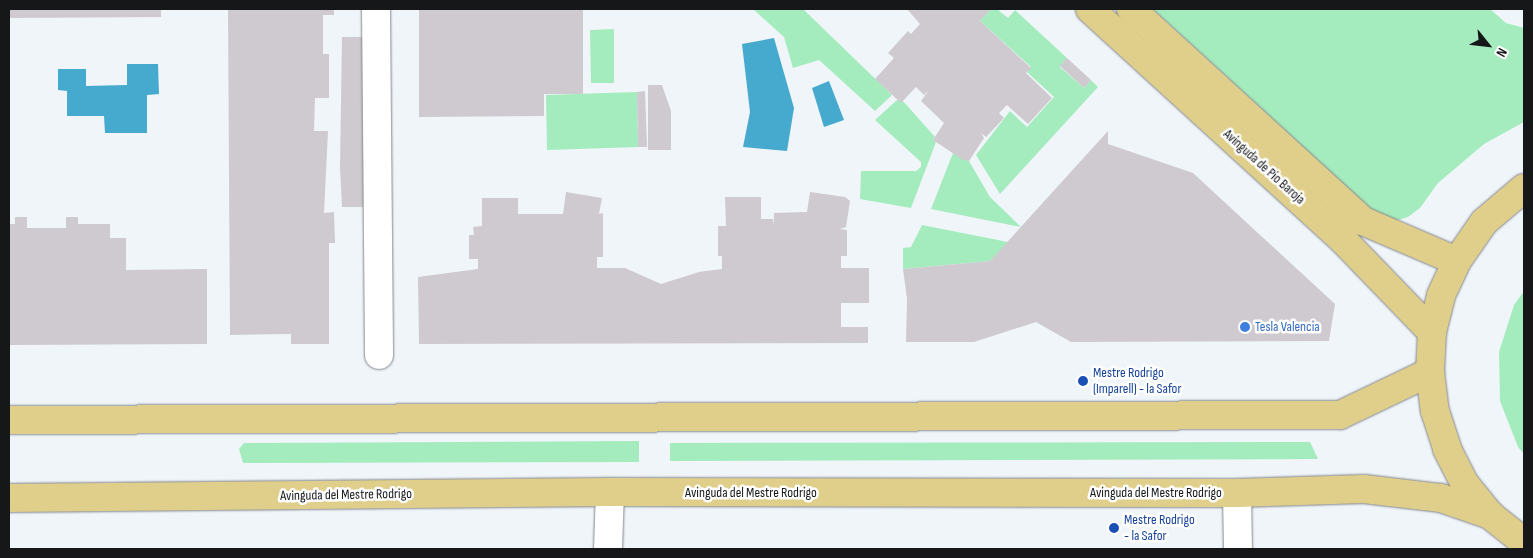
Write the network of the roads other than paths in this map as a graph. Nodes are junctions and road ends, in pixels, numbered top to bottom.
1 (376, 9) edge
2 (1090, 9) edge
3 (1131, 9) edge
4 (1524, 188) edge
5 (1457, 261) junction
6 (1432, 332) junction
7 (379, 354) dead end
8 (1430, 372) junction
9 (9, 420) edge
10 (610, 492) junction
11 (1237, 493) junction
12 (9, 498) edge
13 (1490, 515) junction
14 (1524, 542) edge
15 (608, 549) edge
16 (1238, 549) edge

1 - 7 street
2 - 6 main road, Avinguda de Pio Baroja
3 - 5 main road, Avinguda de Pio Baroja
4 - 5 main road
5 - 6 main road
6 - 8 main road
8 - 9 main road
8 - 13 main road
10 - 11 main road, Avinguda del Mestre Rodrigo
10 - 12 main road, Avinguda del Mestre Rodrigo
10 - 15 street
11 - 13 main road, Avinguda del Mestre Rodrigo
11 - 16 street
13 - 14 main road

